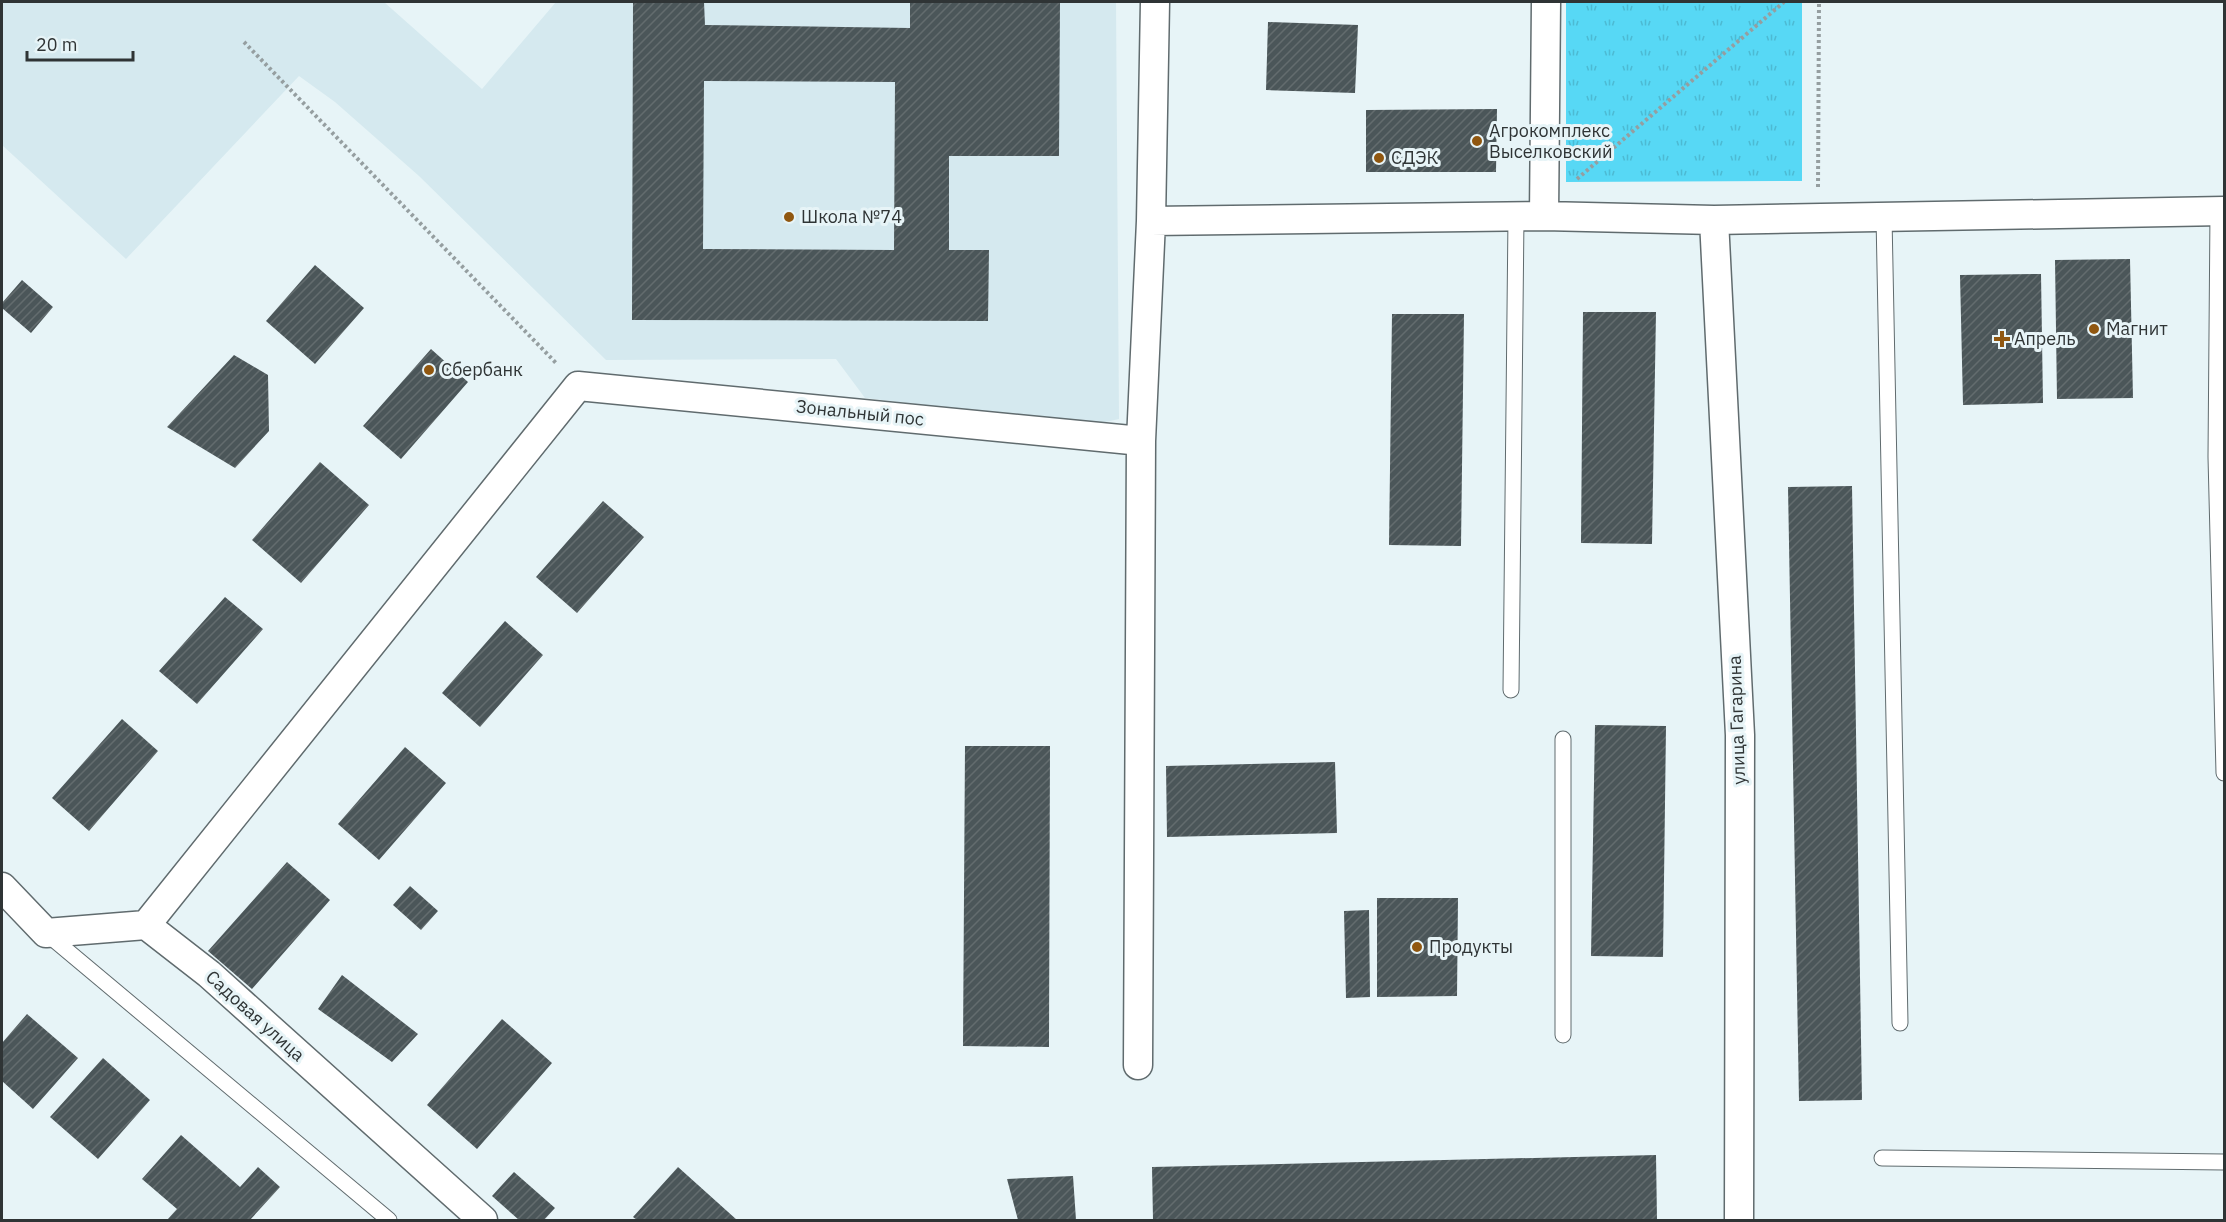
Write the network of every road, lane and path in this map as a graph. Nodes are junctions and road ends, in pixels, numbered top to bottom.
1 (1155, 2) edge
2 (1546, 2) edge
3 (1784, 2) edge
4 (1819, 2) edge
5 (243, 42) dead end
6 (1535, 209) junction
7 (2221, 211) edge
8 (1884, 217) junction
9 (1818, 218) junction
10 (1714, 220) junction
11 (1151, 221) junction
12 (578, 386) junction
13 (1141, 441) junction
14 (2220, 457) edge
15 (1511, 690) dead end
16 (1563, 739) dead end
17 (2224, 773) edge
18 (2, 887) edge
19 (146, 925) junction
20 (46, 933) junction
21 (1900, 1023) dead end
22 (1563, 1035) dead end
23 (1138, 1065) dead end
24 (1882, 1158) dead end
25 (2224, 1162) edge
26 (476, 1219) edge
27 (389, 1221) edge
28 (1739, 1221) edge

1 - 11 street
2 - 6 street
3 - 6 path
4 - 9 path
5 - 12 path
6 - 10 street
6 - 11 street
6 - 15 lane
7 - 8 street
7 - 14 lane
8 - 9 street
8 - 21 lane
9 - 10 street
10 - 28 street, улица Гагарина
11 - 13 street
12 - 13 street, Зональный пос
12 - 19 street
13 - 23 street
14 - 17 lane
16 - 22 lane
18 - 20 street
19 - 20 street
19 - 26 street, Садовая улица
20 - 27 lane
24 - 25 lane

